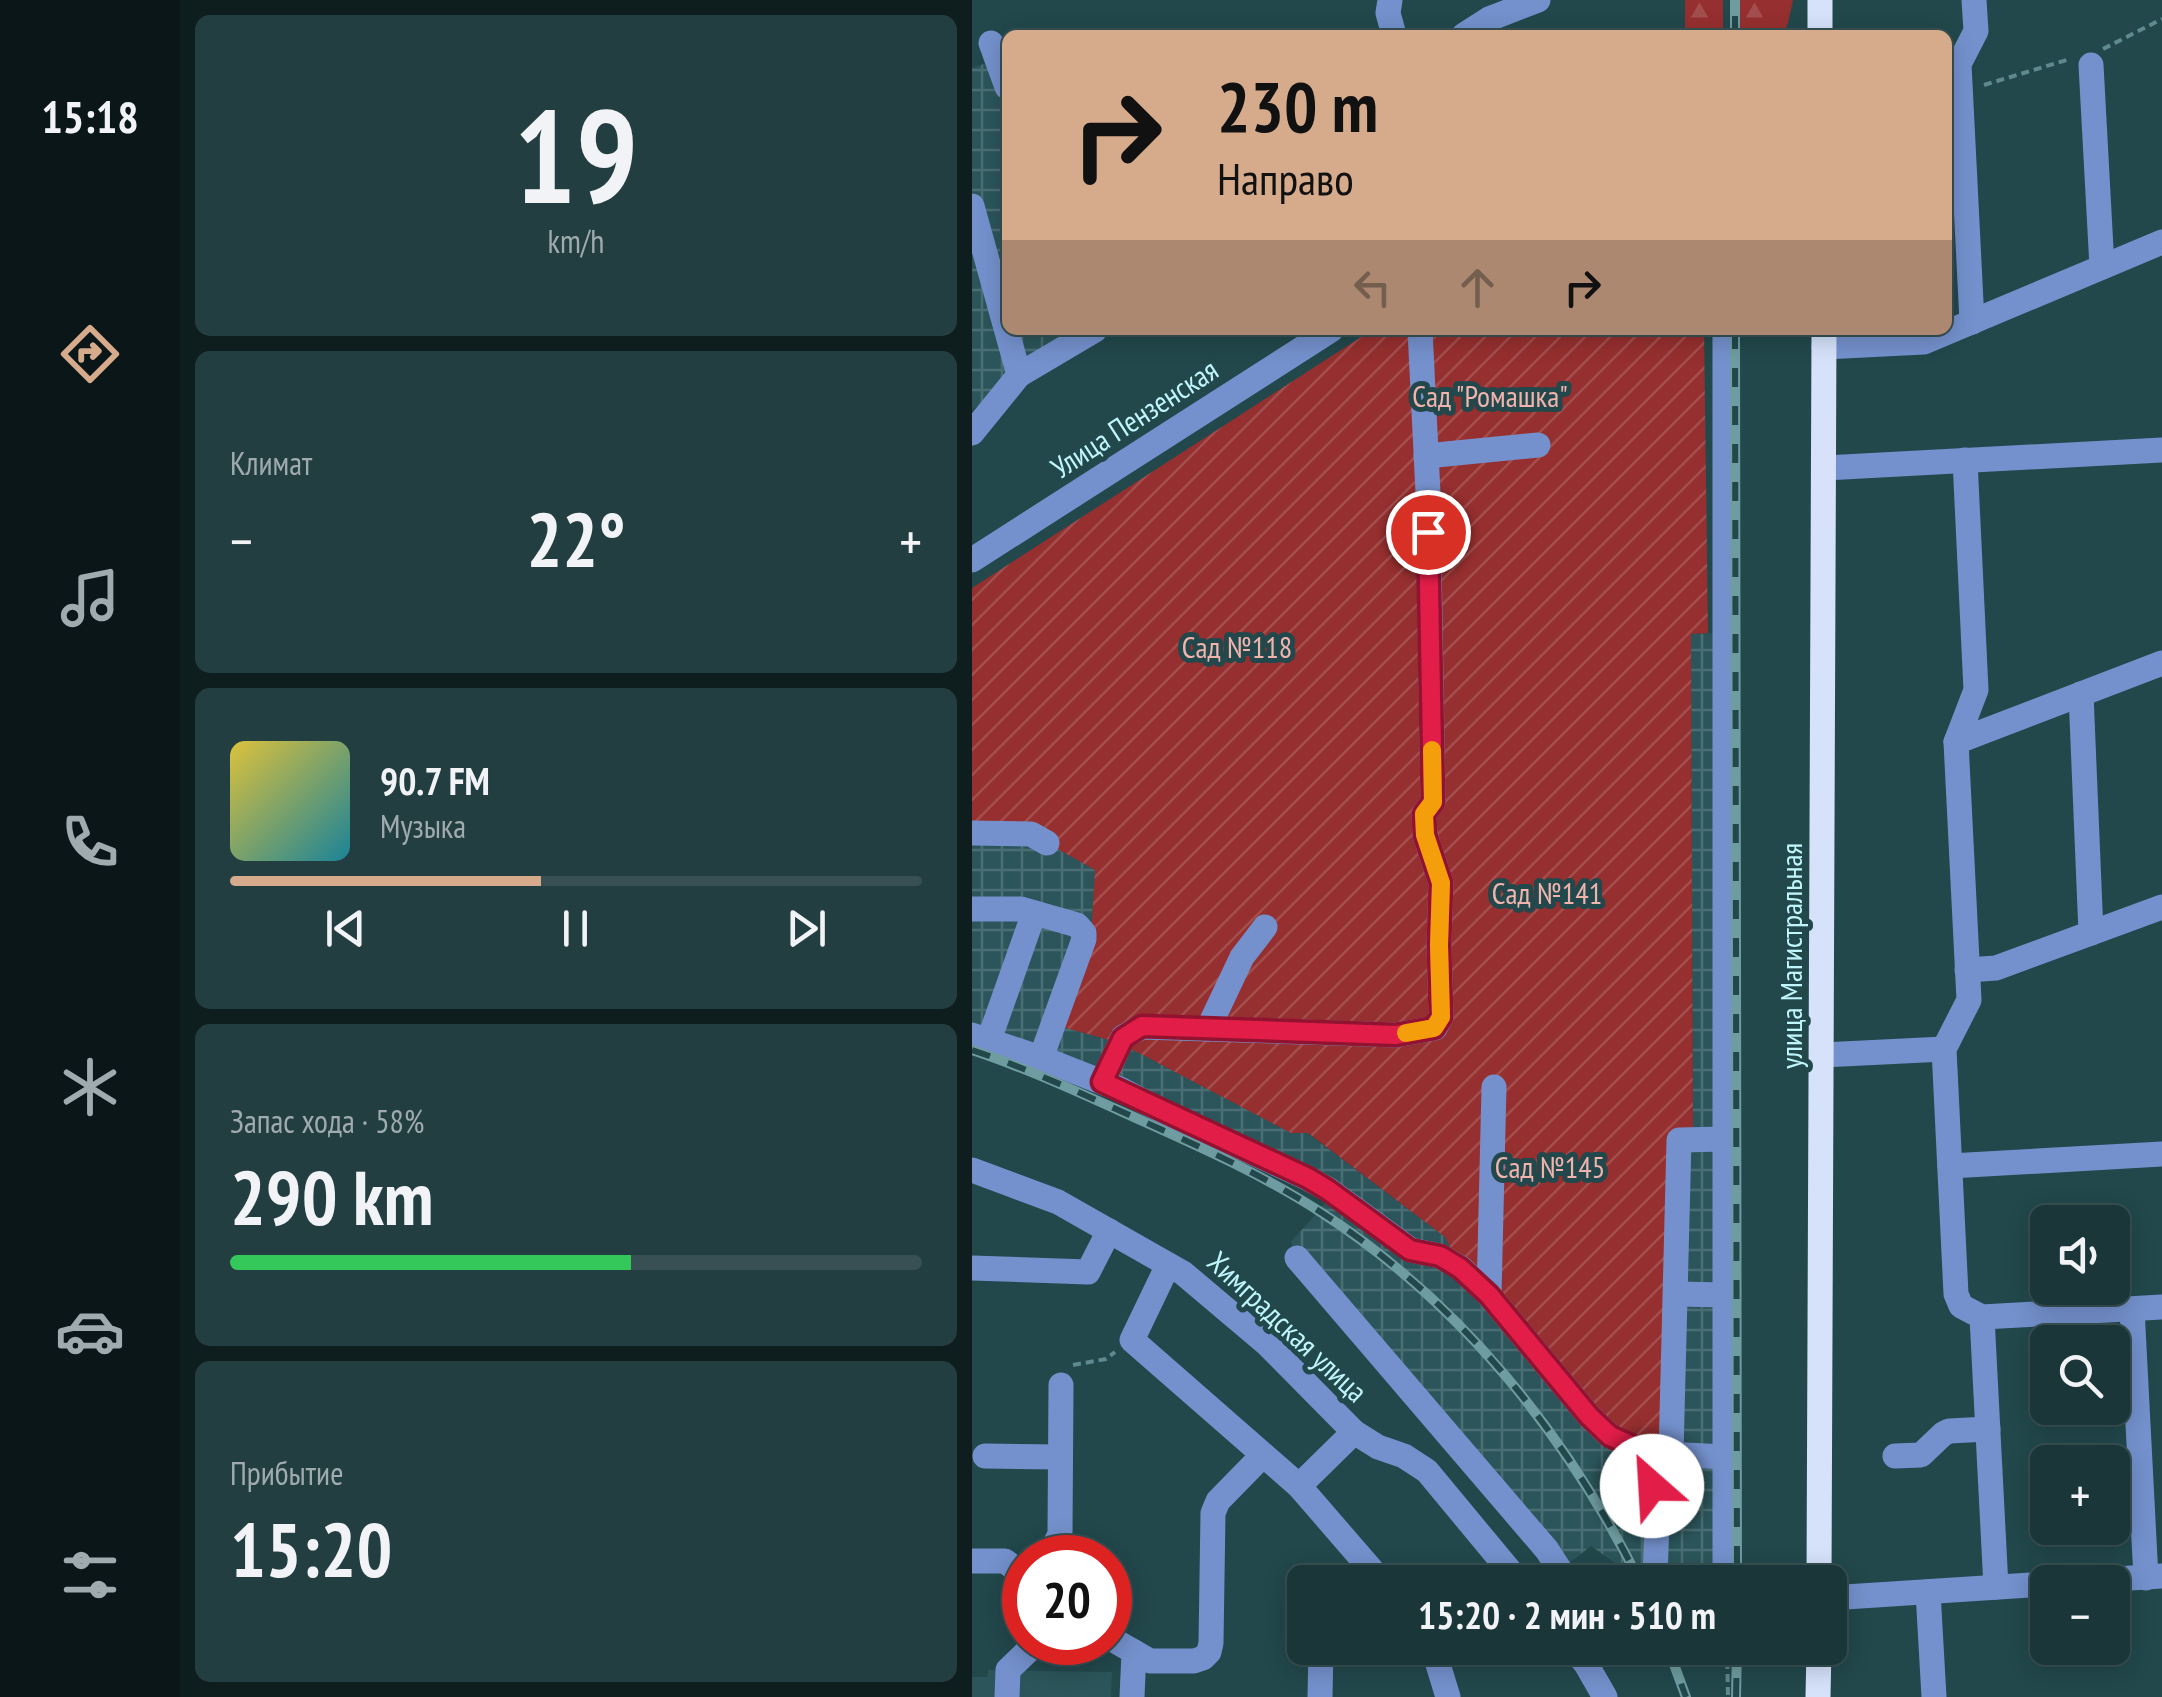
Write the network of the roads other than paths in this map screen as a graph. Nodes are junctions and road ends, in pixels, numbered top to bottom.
1 (1390, 0) edge
2 (1538, 0) edge
3 (1820, 0) edge
4 (1974, 0) edge
5 (1393, 30) edge
6 (1472, 30) edge
7 (1820, 30) edge
8 (991, 43) dead end
9 (2085, 59) road end
10 (1002, 73) edge
11 (972, 206) edge
12 (2162, 242) edge
13 (2102, 267) junction
14 (1002, 313) edge
15 (1972, 322) junction
16 (1952, 330) edge
17 (1008, 335) edge
18 (1086, 335) edge
19 (1323, 335) edge
20 (1420, 335) edge
21 (1725, 335) edge
22 (1941, 335) edge
23 (1824, 338) edge
24 (1019, 374) junction
25 (972, 433) edge
26 (1538, 445) dead end
27 (2162, 450) edge
28 (1426, 456) junction
29 (1965, 460) junction
30 (1825, 468) junction
31 (972, 560) edge
32 (2162, 663) edge
33 (2080, 694) junction
34 (1956, 742) junction
35 (972, 833) edge
36 (1047, 843) dead end
37 (2162, 907) edge
38 (973, 912) edge
39 (1034, 912) junction
40 (1264, 927) dead end
41 (2090, 933) junction
42 (1967, 970) junction
43 (1208, 1030) junction
44 (980, 1038) edge
45 (1944, 1049) junction
46 (1822, 1056) junction
47 (1041, 1058) junction
48 (1102, 1082) junction
49 (1494, 1087) dead end
50 (1725, 1139) junction
51 (2162, 1154) edge
52 (1950, 1166) junction
53 (972, 1170) edge
54 (1109, 1231) junction
55 (1297, 1258) dead end
56 (1168, 1265) junction
57 (972, 1268) edge
58 (1676, 1294) junction
59 (1489, 1295) junction
60 (1726, 1295) junction
61 (2162, 1308) edge
62 (2132, 1309) junction
63 (1982, 1317) junction
64 (1061, 1385) road end
65 (1988, 1429) junction
66 (1354, 1432) junction
67 (1659, 1453) junction
68 (1264, 1455) junction
69 (985, 1456) dead end
70 (1896, 1456) dead end
71 (1060, 1457) junction
72 (1725, 1458) junction
73 (1299, 1486) junction
74 (1060, 1535) edge
75 (972, 1561) edge
76 (1002, 1564) edge
77 (1367, 1565) edge
78 (1505, 1565) edge
79 (1557, 1565) edge
80 (1655, 1565) edge
81 (1726, 1565) edge
82 (1820, 1565) edge
83 (2154, 1577) edge
84 (2030, 1585) edge
85 (1996, 1587) junction
86 (1928, 1592) junction
87 (1847, 1597) edge
88 (1134, 1652) joint
89 (1013, 1665) edge
90 (1321, 1665) edge
91 (1438, 1665) edge
92 (1587, 1665) edge
93 (1819, 1665) edge
94 (1007, 1697) edge
95 (1132, 1697) edge
96 (1320, 1697) edge
97 (1448, 1697) edge
98 (1605, 1697) edge
99 (1818, 1697) edge
100 (1934, 1697) edge

1 - 5 street
2 - 6 street
3 - 7 main road
4 - 15 street
8 - 10 street
9 - 13 street
11 - 14 street
12 - 13 street
13 - 15 street
15 - 16 street
17 - 24 street
18 - 24 street
19 - 31 street, Улица Пензенская
20 - 28 street
21 - 50 street
22 - 23 street
23 - 30 main road, улица Магистральная
24 - 25 street
26 - 28 street
27 - 29 street
28 - 43 street
29 - 30 street
29 - 34 street
30 - 46 main road, улица Магистральная
32 - 33 street
33 - 34 street
33 - 41 street
34 - 42 street
35 - 36 street
37 - 41 street
38 - 39 street
39 - 44 street
39 - 47 street
40 - 43 street
41 - 42 street
42 - 45 street
43 - 48 street
44 - 47 street
45 - 46 street
45 - 52 street
46 - 82 main road, улица Магистральная
47 - 48 street
48 - 59 street
49 - 59 street
50 - 58 street
50 - 60 street
51 - 52 street
52 - 63 street
53 - 54 street, Химградская улица
54 - 56 street, Химградская улица
54 - 57 street
55 - 79 street
56 - 66 street, Химградская улица
56 - 68 street
58 - 60 street
58 - 67 street
59 - 67 street
60 - 72 street
61 - 62 street
62 - 63 street
62 - 83 street
63 - 65 street
64 - 71 street
65 - 70 street
65 - 85 street
66 - 73 street
66 - 78 street, Химградская улица
67 - 72 street
67 - 80 street
68 - 73 street
68 - 88 street
69 - 71 street
71 - 74 street
72 - 81 street
73 - 77 street
75 - 76 street
84 - 85 street
85 - 86 street
86 - 87 street
86 - 100 street
88 - 95 street
89 - 94 street
90 - 96 street
91 - 97 street
92 - 98 street
93 - 99 main road

